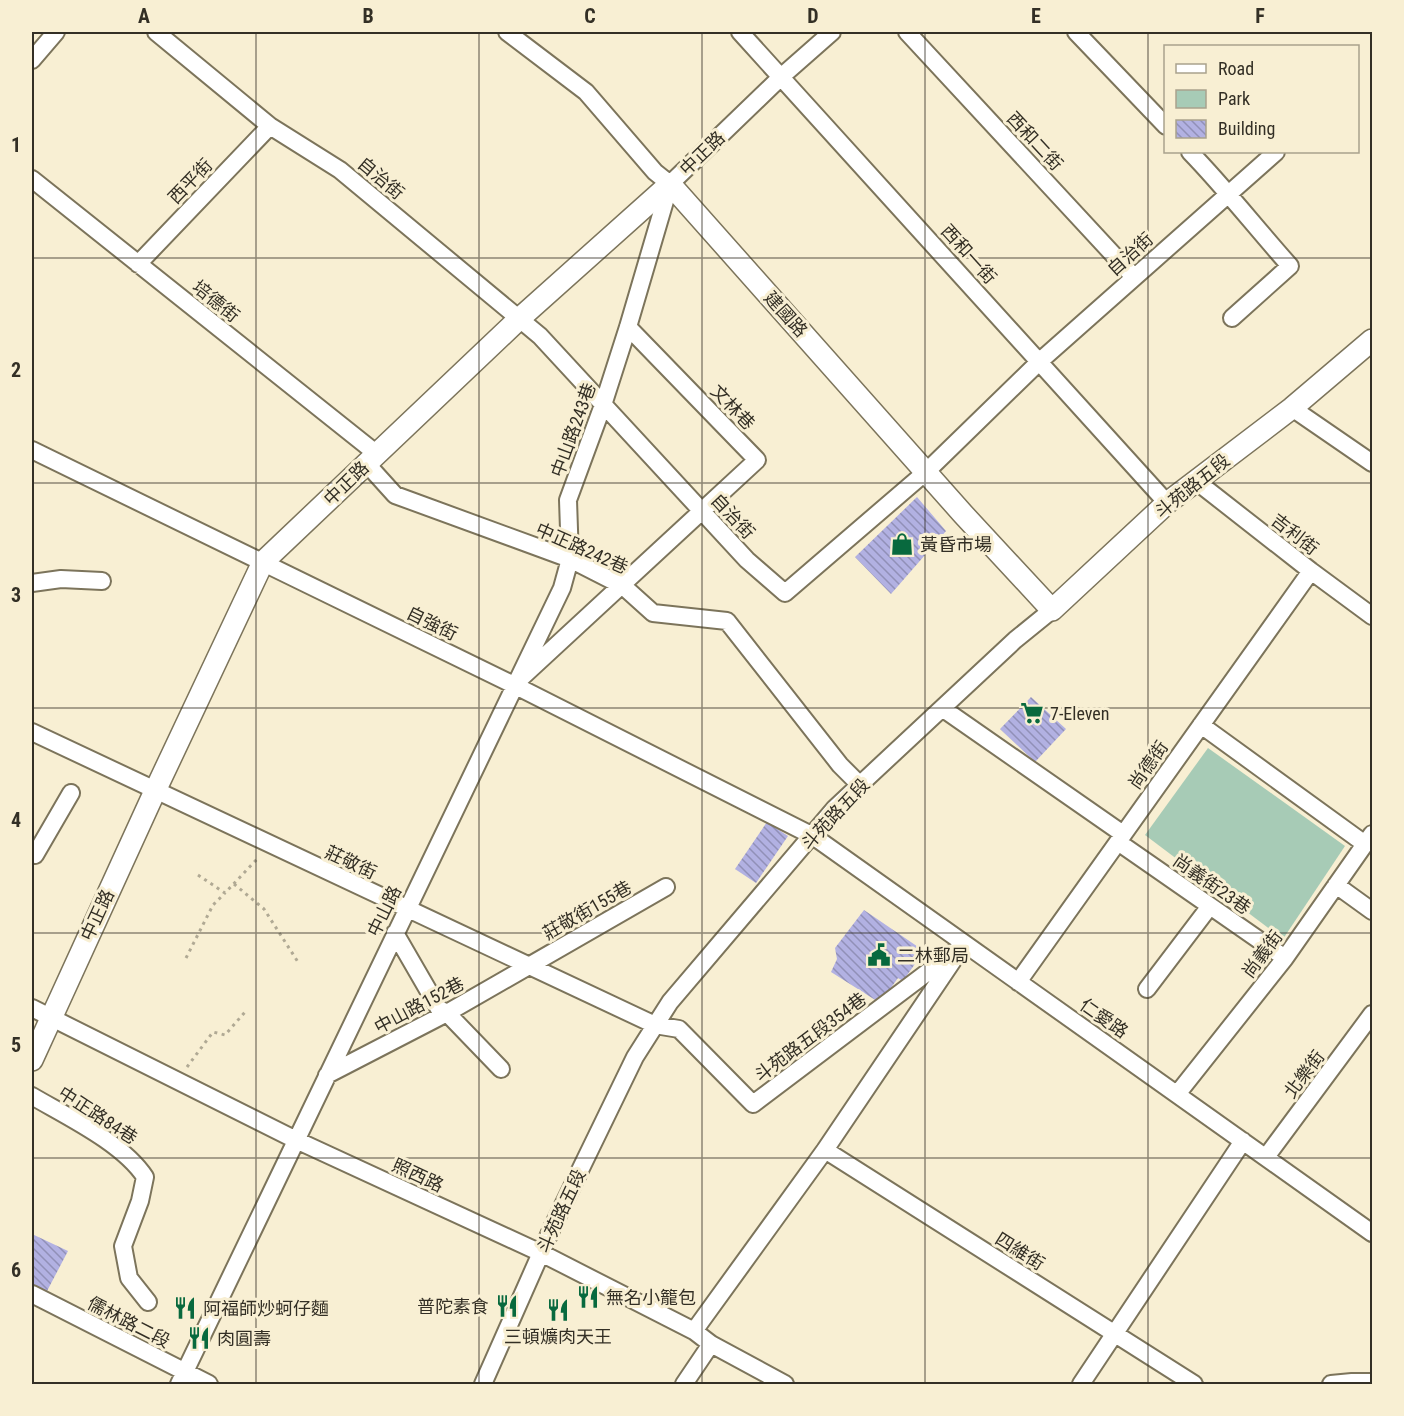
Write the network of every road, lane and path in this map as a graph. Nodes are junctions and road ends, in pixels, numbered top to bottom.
1 (56, 32) edge
2 (156, 32) edge
3 (507, 32) edge
4 (741, 32) edge
5 (832, 32) edge
6 (907, 32) edge
7 (1076, 32) edge
8 (32, 60) edge
9 (782, 76) junction
10 (1164, 124) edge
11 (270, 126) junction
12 (1191, 153) edge
13 (1275, 153) edge
14 (32, 179) edge
15 (670, 184) junction
16 (1229, 193) junction
17 (138, 264) junction
18 (1134, 277) junction
19 (1232, 318) dead end
20 (519, 319) junction
21 (628, 327) junction
22 (1372, 340) edge
23 (1040, 361) junction
24 (603, 405) junction
25 (1292, 408) junction
26 (32, 450) edge
27 (372, 459) junction
28 (1372, 463) edge
29 (927, 471) junction
30 (1196, 481) junction
31 (1167, 503) junction
32 (703, 512) junction
33 (570, 560) junction
34 (263, 562) junction
35 (1311, 571) junction
36 (102, 581) dead end
37 (32, 583) edge
38 (623, 586) junction
39 (1052, 610) junction
40 (1372, 616) edge
41 (514, 685) junction
42 (942, 708) junction
43 (1201, 725) junction
44 (32, 732) edge
45 (860, 785) junction
46 (155, 790) junction
47 (71, 794) dead end
48 (813, 836) junction
49 (1120, 838) junction
50 (1369, 839) edge
51 (270, 845) junction
52 (32, 854) edge
53 (198, 875) dead end
54 (234, 884) junction
55 (1336, 885) junction
56 (666, 887) dead end
57 (225, 893) junction
58 (1210, 906) junction
59 (406, 910) junction
60 (1372, 911) edge
61 (395, 933) junction
62 (965, 944) junction
63 (186, 957) dead end
64 (1285, 958) junction
65 (298, 962) dead end
66 (527, 966) junction
67 (1018, 982) junction
68 (1147, 989) dead end
69 (41, 1012) edge
70 (245, 1012) dead end
71 (447, 1013) junction
72 (1372, 1014) edge
73 (655, 1025) junction
74 (32, 1060) edge
75 (501, 1069) dead end
76 (327, 1075) junction
77 (177, 1080) junction
78 (1178, 1093) junction
79 (32, 1096) edge
80 (296, 1140) junction
81 (1243, 1141) junction
82 (825, 1150) junction
83 (1266, 1157) junction
84 (1372, 1233) edge
85 (541, 1253) junction
86 (32, 1294) edge
87 (148, 1302) dead end
88 (694, 1332) junction
89 (1115, 1334) junction
90 (711, 1344) junction
91 (182, 1378) edge
92 (1372, 1382) edge
93 (209, 1384) edge
94 (483, 1384) edge
95 (684, 1384) edge
96 (785, 1384) edge
97 (1081, 1384) edge
98 (1194, 1384) edge
99 (1331, 1384) edge

1 - 8 street
2 - 11 street, 自治街
3 - 15 street, 建國路
4 - 9 street, 西和一街
5 - 9 street, 中正路
6 - 18 street, 西和二街
7 - 10 street
9 - 15 street, 中正路
9 - 23 street, 西和一街
11 - 17 street, 西平街
11 - 20 street, 自治街
12 - 16 street
13 - 16 street, 自治街
14 - 17 street, 培德街
15 - 20 main road, 中正路
15 - 21 street, 中山路243巷
15 - 29 main road, 建國路
16 - 18 street, 自治街
16 - 19 street
17 - 27 street, 培德街
18 - 23 street, 自治街
20 - 24 street, 自治街
20 - 27 main road, 中正路
21 - 24 street, 中山路243巷
21 - 32 street, 文林巷
22 - 25 main road, 斗苑路五段
23 - 29 street, 自治街
23 - 31 street, 西和一街
24 - 32 street, 自治街
24 - 33 street, 中山路243巷
25 - 28 street
25 - 30 main road, 斗苑路五段
26 - 34 street, 自強街
27 - 33 street, 中正路242巷
27 - 34 main road, 中正路
29 - 32 street, 自治街
29 - 39 main road, 建國路
30 - 31 main road, 斗苑路五段
30 - 35 street, 吉利街
31 - 39 main road, 斗苑路五段
32 - 38 street, 中山路
33 - 38 street, 中正路242巷
33 - 41 street, 中山路243巷
34 - 41 street, 自強街
34 - 46 main road, 中正路
35 - 40 street, 吉利街
35 - 43 street, 尚德街
36 - 37 street
38 - 41 street, 中山路
38 - 45 street, 中正路242巷
39 - 42 street, 斗苑路五段
41 - 48 street, 自強街
41 - 59 street, 中山路
42 - 45 street, 斗苑路五段
42 - 49 street, 尚義街23巷
43 - 49 street, 尚德街
43 - 50 street
44 - 46 street, 莊敬街
45 - 48 street, 斗苑路五段
46 - 51 street, 莊敬街
46 - 69 main road, 中正路
47 - 52 street
48 - 62 street, 仁愛路
48 - 73 street, 斗苑路五段
49 - 58 street, 尚義街23巷
49 - 67 street, 尚德街
50 - 55 street, 尚義街
51 - 54 path
51 - 59 street, 莊敬街
53 - 57 path
54 - 57 path
54 - 65 path
55 - 60 street
55 - 64 street, 尚義街
56 - 66 street, 莊敬街155巷
57 - 63 path
58 - 64 street, 尚義街23巷
58 - 68 street
59 - 61 street, 中山路
59 - 66 street, 莊敬街
61 - 71 street
61 - 76 street, 中山路
62 - 67 street, 仁愛路
62 - 73 street, 斗苑路五段354巷
62 - 82 street
64 - 78 street, 尚義街
66 - 71 street, 中山路152巷
66 - 73 street, 莊敬街
67 - 78 street, 仁愛路
69 - 74 main road, 中正路
69 - 77 street, 照西路
70 - 77 path
71 - 75 street
71 - 76 street, 中山路152巷
72 - 83 street, 北樂街
73 - 85 street, 斗苑路五段
76 - 80 street, 中山路
77 - 80 street, 照西路
78 - 81 street, 仁愛路
79 - 87 street, 中正路84巷
80 - 85 street, 照西路
80 - 91 street, 中山路
81 - 83 street, 仁愛路
81 - 89 street
82 - 88 street
82 - 89 street, 四維街
83 - 84 street, 仁愛路
85 - 88 street, 照西路
85 - 94 street, 斗苑路五段
86 - 91 street, 儒林路二段
88 - 90 street, 照西路
89 - 97 street
89 - 98 street, 四維街
90 - 95 street
90 - 96 street, 照西路
91 - 93 street, 儒林路二段
92 - 99 street

